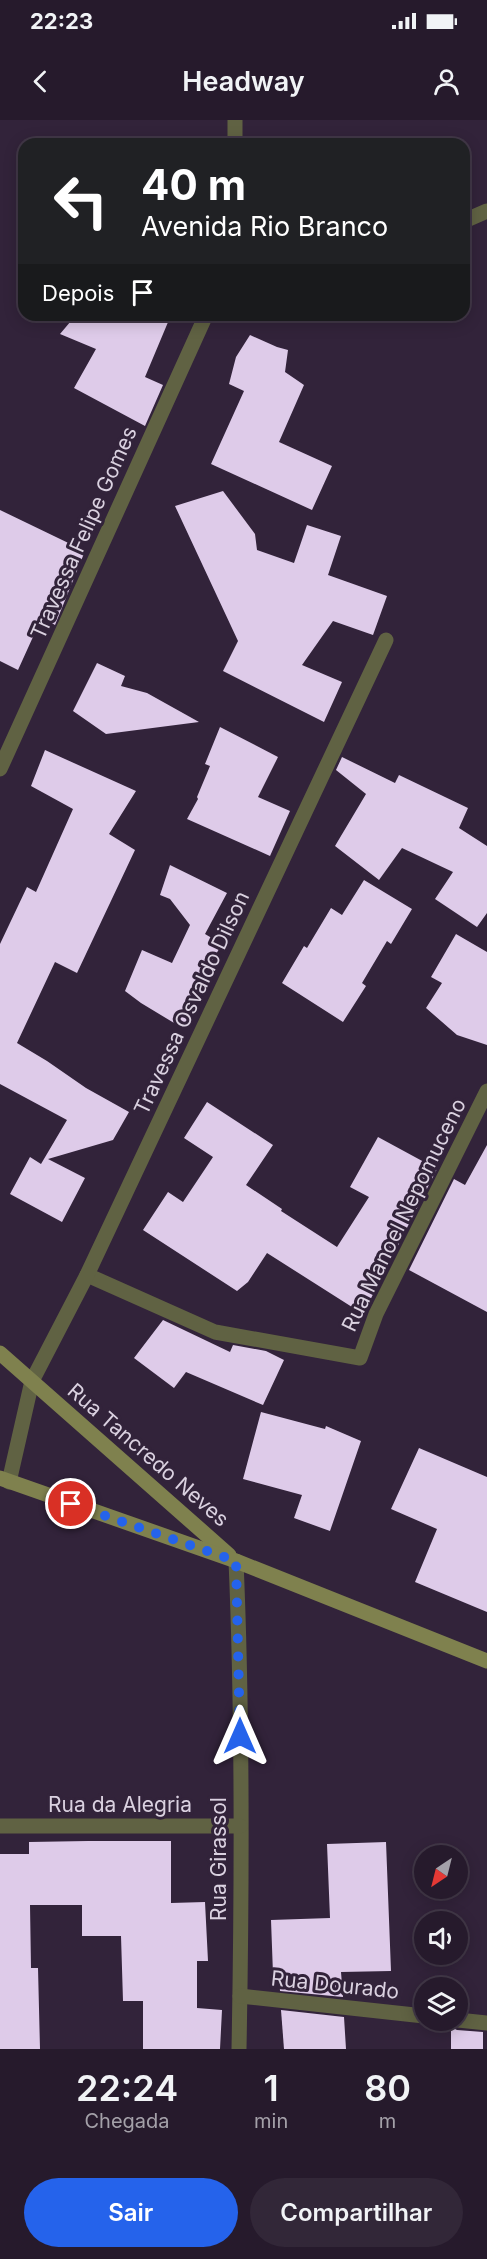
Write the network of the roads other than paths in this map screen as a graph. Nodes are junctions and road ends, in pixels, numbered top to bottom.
1 (235, 120) edge
2 (235, 138) edge
3 (487, 211) edge
4 (470, 218) edge
5 (203, 321) edge
6 (386, 640) dead end
7 (0, 769) edge
8 (487, 1091) edge
9 (87, 1275) junction
10 (0, 1353) edge
11 (32, 1381) junction
12 (5, 1480) edge
13 (236, 1561) junction
14 (487, 1661) edge
15 (0, 1826) edge
16 (240, 1826) junction
17 (240, 1996) junction
18 (414, 2015) edge
19 (468, 2021) edge
20 (487, 2023) edge
21 (239, 2049) edge

1 - 2 street
3 - 4 street
5 - 7 street, Travessa Felipe Gomes
6 - 9 street, Travessa Osvaldo Dilson
8 - 9 street, Rua Manoel Nepomuceno
9 - 11 street, Travessa Osvaldo Dilson
10 - 11 street, Rua Tancredo Neves
11 - 12 street
11 - 13 street, Rua Tancredo Neves
12 - 13 street
13 - 14 street
13 - 16 street, Rua Girassol
15 - 16 street, Rua da Alegria
16 - 17 street, Rua Girassol
17 - 18 street, Rua Dourado
17 - 21 street, Rua Girassol
19 - 20 street

